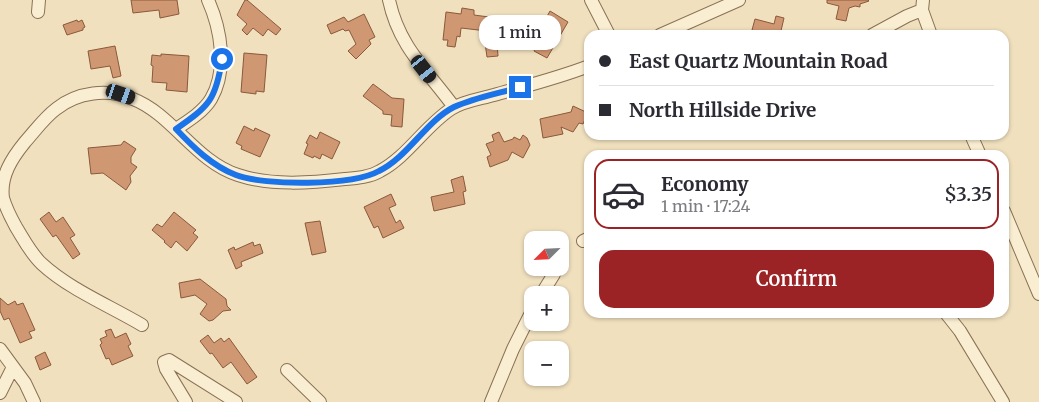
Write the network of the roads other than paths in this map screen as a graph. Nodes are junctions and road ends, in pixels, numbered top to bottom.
1 (208, 0) edge
2 (389, 0) edge
3 (591, 0) edge
4 (739, 0) edge
5 (922, 5) edge
6 (606, 30) edge
7 (671, 30) edge
8 (881, 30) edge
9 (930, 30) edge
10 (584, 68) edge
11 (454, 107) junction
12 (176, 129) junction
13 (1009, 223) edge
14 (1039, 294) edge
15 (950, 318) edge
16 (142, 325) dead end
17 (524, 327) edge
18 (0, 349) edge
19 (13, 366) junction
20 (287, 370) dead end
21 (0, 393) edge
22 (34, 402) edge
23 (186, 402) edge
24 (236, 402) edge
25 (320, 402) edge
26 (491, 402) edge
27 (1002, 402) edge

1 - 12 street
2 - 11 street
3 - 6 street
4 - 7 street
5 - 8 street
5 - 9 street
10 - 11 street
11 - 12 street
12 - 16 street
13 - 14 street
15 - 27 street
17 - 26 street
18 - 19 street
19 - 21 street
19 - 22 street
20 - 25 street
23 - 24 street

